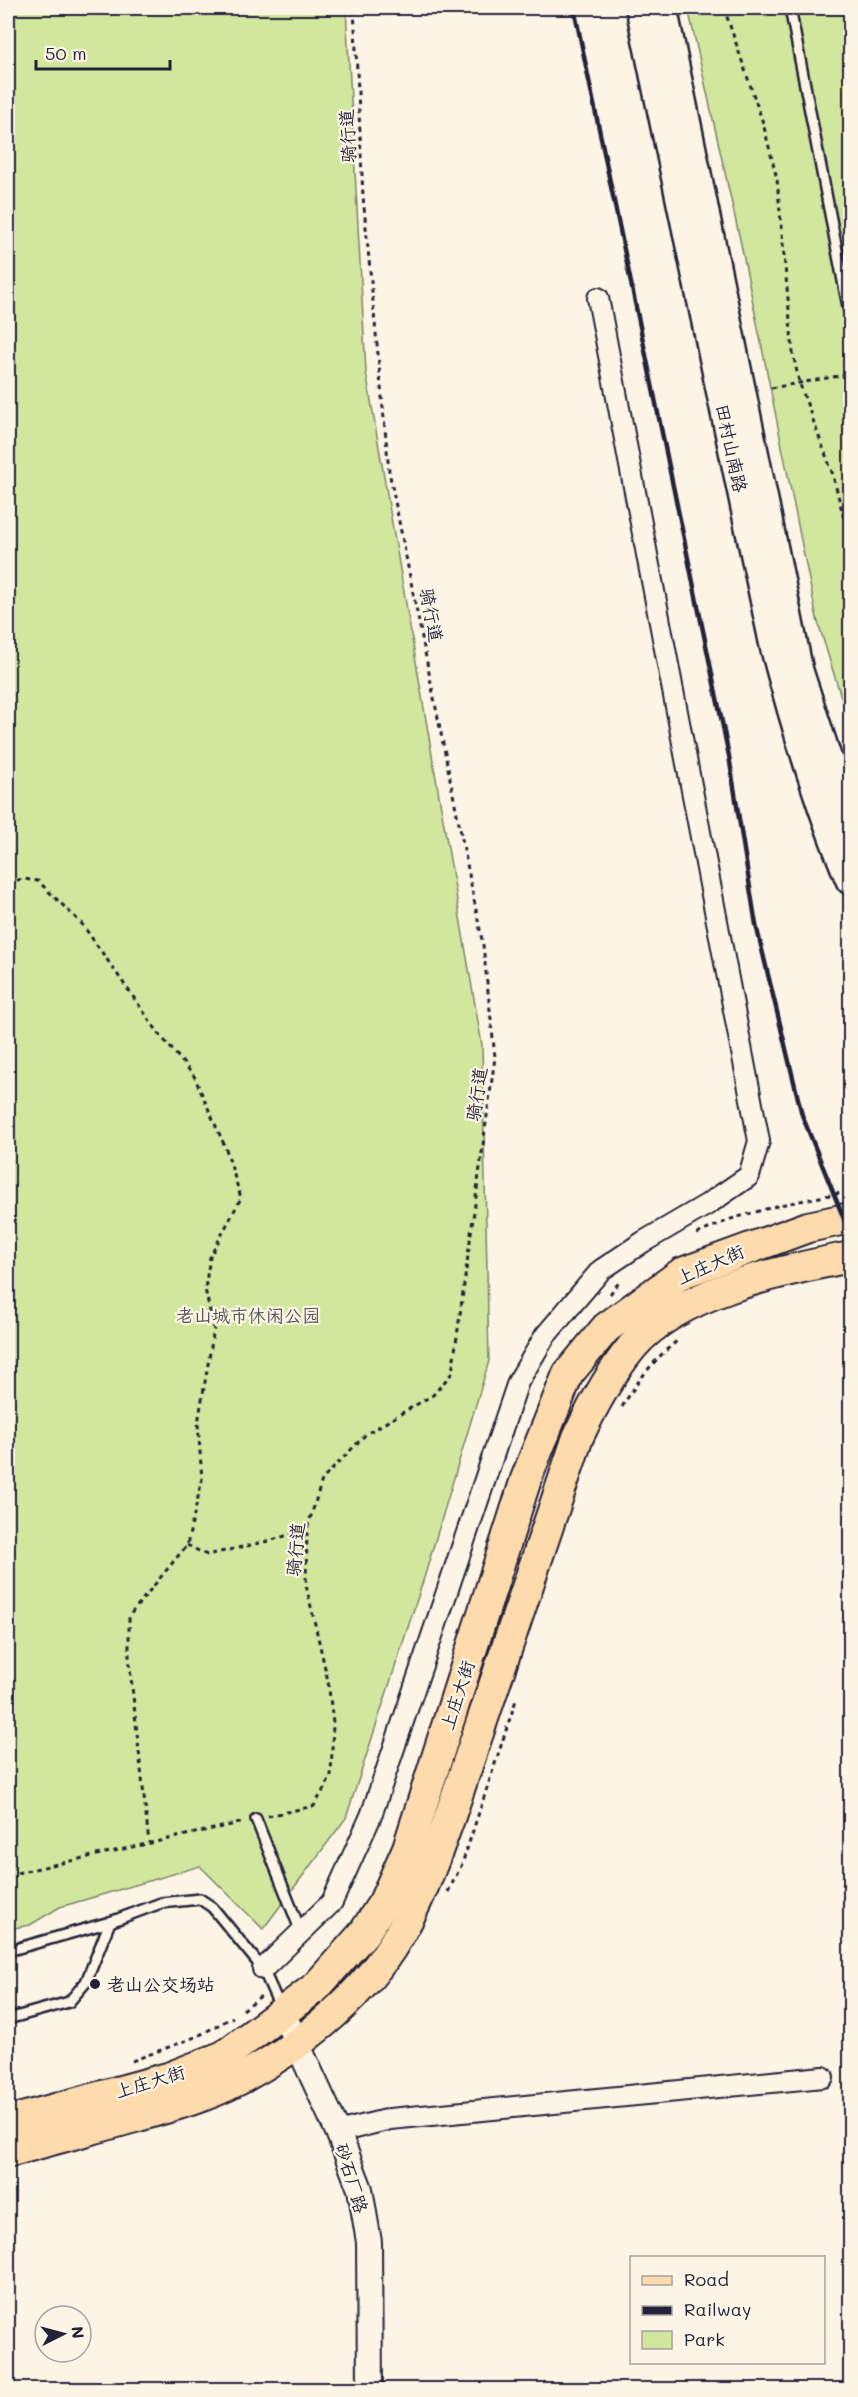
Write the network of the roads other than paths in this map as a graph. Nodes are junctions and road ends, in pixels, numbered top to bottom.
1 (640, 8) edge
2 (663, 8) edge
3 (789, 8) edge
4 (598, 298) dead end
5 (850, 317) edge
6 (850, 827) edge
7 (850, 880) edge
8 (850, 1218) edge
9 (850, 1257) edge
10 (256, 1819) road end
11 (110, 1922) junction
12 (301, 1932) junction
13 (8, 1951) edge
14 (263, 1969) junction
15 (283, 2013) junction
16 (8, 2019) edge
17 (297, 2044) junction
18 (824, 2077) dead end
19 (8, 2122) edge
20 (338, 2132) junction
21 (8, 2152) edge
22 (370, 2390) edge

1 - 7 main road, 田村山南路
2 - 6 main road, 田村山南路
3 - 5 lane
4 - 12 street
8 - 15 main road, 上庄大街
9 - 17 main road, 上庄大街
10 - 12 lane
11 - 13 lane
11 - 14 lane
11 - 16 lane
12 - 14 street
14 - 15 lane
15 - 17 street, 砂石厂路
15 - 19 main road, 上庄大街
17 - 20 street, 砂石厂路
17 - 21 main road, 上庄大街
18 - 20 street
20 - 22 street, 砂石厂路

